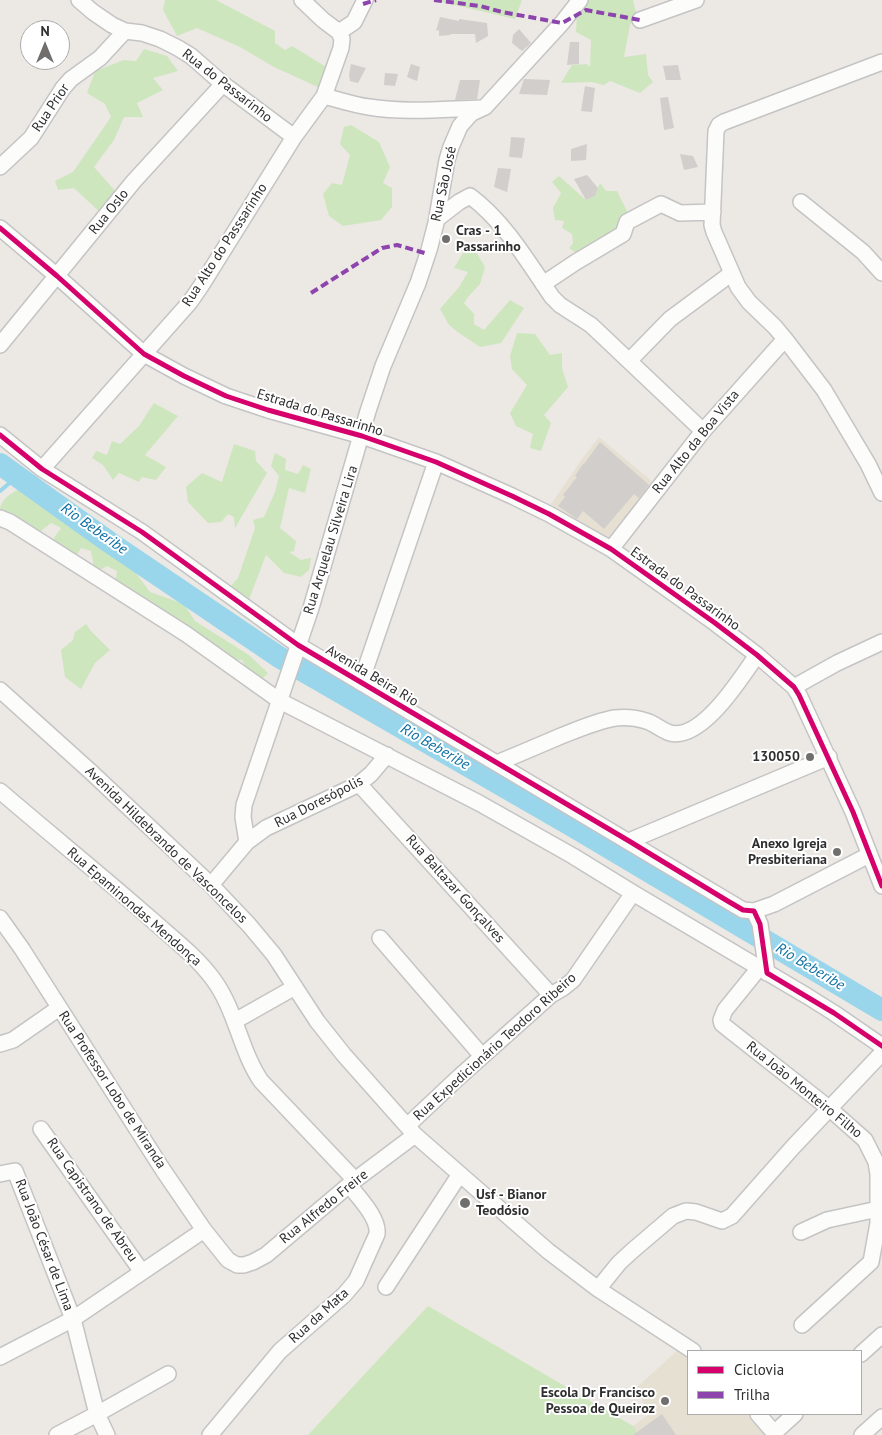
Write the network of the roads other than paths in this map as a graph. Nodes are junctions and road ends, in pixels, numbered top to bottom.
1 (79, 0) edge
2 (302, 0) edge
3 (365, 0) edge
4 (580, 0) edge
5 (696, 0) edge
6 (640, 20) dead end
7 (125, 31) junction
8 (339, 32) junction
9 (882, 62) edge
10 (223, 84) junction
11 (324, 96) junction
12 (485, 107) junction
13 (294, 137) junction
14 (0, 168) edge
15 (801, 202) dead end
16 (713, 212) junction
17 (437, 219) junction
18 (0, 228) edge
19 (882, 272) edge
20 (732, 273) junction
21 (57, 276) junction
22 (544, 284) junction
23 (785, 339) junction
24 (0, 345) edge
25 (144, 354) junction
26 (629, 361) junction
27 (703, 431) junction
28 (0, 435) edge
29 (362, 436) junction
30 (436, 462) junction
31 (42, 469) junction
32 (882, 493) edge
33 (0, 518) edge
34 (610, 549) junction
35 (882, 642) edge
36 (296, 650) junction
37 (757, 655) junction
38 (361, 682) junction
39 (794, 686) junction
40 (0, 690) edge
41 (281, 695) junction
42 (387, 755) junction
43 (829, 757) junction
44 (497, 763) junction
45 (359, 784) junction
46 (0, 792) edge
47 (629, 841) junction
48 (246, 842) junction
49 (869, 855) junction
50 (211, 885) junction
51 (882, 886) edge
52 (633, 894) junction
53 (754, 915) junction
54 (0, 918) edge
55 (380, 938) dead end
56 (764, 967) junction
57 (295, 987) junction
58 (551, 995) junction
59 (59, 1008) junction
60 (235, 1021) junction
61 (0, 1044) edge
62 (882, 1046) edge
63 (882, 1053) edge
64 (482, 1056) junction
65 (830, 1109) junction
66 (42, 1129) dead end
67 (411, 1131) junction
68 (7, 1172) edge
69 (460, 1174) junction
70 (352, 1183) junction
71 (878, 1210) junction
72 (204, 1230) junction
73 (801, 1232) dead end
74 (228, 1260) joint
75 (877, 1266) edge
76 (142, 1272) junction
77 (386, 1287) dead end
78 (598, 1289) junction
79 (73, 1319) junction
80 (802, 1325) dead end
81 (882, 1335) edge
82 (691, 1350) edge
83 (862, 1353) edge
84 (0, 1357) edge
85 (168, 1374) dead end
86 (97, 1414) junction
87 (759, 1415) edge
88 (795, 1415) edge
89 (882, 1417) edge
90 (775, 1434) edge
91 (57, 1435) edge
92 (107, 1435) edge
93 (210, 1435) edge
94 (862, 1435) edge

1 - 7 street, Rua do Passarinho
2 - 8 street
3 - 8 street
4 - 12 street, Rua São José
5 - 6 street
7 - 10 street, Rua do Passarinho
7 - 14 street, Rua Prior
8 - 11 street, Rua Alto do Passsarinho
9 - 16 street
10 - 13 street, Rua do Passarinho
10 - 21 street, Rua Oslo
11 - 12 street
11 - 13 street, Rua Alto do Passsarinho
12 - 17 street, Rua São José
13 - 25 street, Rua Alto do Passsarinho
15 - 19 street
16 - 20 street
16 - 22 street
17 - 22 street
17 - 29 street, Rua São José
18 - 21 street, Estrada do Passarinho
20 - 23 street
20 - 26 street
21 - 24 street, Rua Oslo
21 - 25 street, Estrada do Passarinho
22 - 26 street
23 - 27 street, Rua Alto da Boa Vista
23 - 32 street
25 - 29 street, Estrada do Passarinho
25 - 31 street, Rua Alto do Passsarinho
26 - 27 street
27 - 34 street, Rua Alto da Boa Vista
28 - 31 street, Avenida Beira Rio
29 - 30 street, Estrada do Passarinho
29 - 36 street, Rua Arquelau Silveira Lira
30 - 34 street, Estrada do Passarinho
30 - 38 street, Avenida Beira Rio
31 - 36 street, Avenida Beira Rio
33 - 41 street
34 - 37 street, Estrada do Passarinho
35 - 39 street
36 - 38 street, Avenida Beira Rio
36 - 41 street, Rua Arquelau Silveira Lira
37 - 39 street, Estrada do Passarinho
37 - 44 street
38 - 44 street, Avenida Beira Rio
39 - 43 street, Estrada do Passarinho
40 - 50 street, Avenida Hildebrando de Vasconcelos
41 - 42 street
41 - 48 street, Rua Arquelau Silveira Lira
42 - 45 street, Rua Doresópolis
42 - 52 street
43 - 47 street
43 - 49 street, Estrada do Passarinho
44 - 47 street, Avenida Beira Rio
45 - 48 street, Rua Doresópolis
45 - 58 street, Rua Baltazar Gonçalves
46 - 60 street, Rua Epaminondas Mendonça
47 - 53 street, Avenida Beira Rio
48 - 50 street
49 - 51 street, Estrada do Passarinho
49 - 53 street
50 - 57 street, Avenida Hildebrando de Vasconcelos
52 - 56 street
52 - 58 street, Rua Expedicionário Teodoro Ribeiro
53 - 56 street
54 - 59 street, Rua Professor Lobo de Miranda
55 - 64 street
56 - 62 street
56 - 65 street, Rua João Monteiro Filho
57 - 60 street
57 - 67 street, Avenida Hildebrando de Vasconcelos
58 - 64 street, Rua Expedicionário Teodoro Ribeiro
59 - 61 street
59 - 72 street, Rua Professor Lobo de Miranda
60 - 70 street, Rua Epaminondas Mendonça
63 - 65 street
64 - 67 street, Rua Expedicionário Teodoro Ribeiro
65 - 71 street, Rua João Monteiro Filho
65 - 78 street
66 - 76 street, Rua Capistrano de Abreu
67 - 69 street, Avenida Hildebrando de Vasconcelos
67 - 70 street, Rua Alfredo Freire
68 - 79 street, Rua João César de Lima
69 - 77 street
69 - 78 street, Avenida Hildebrando de Vasconcelos
70 - 74 street, Rua Alfredo Freire
70 - 93 street, Rua da Mata
71 - 73 street
71 - 75 street, Rua João Monteiro Filho
72 - 74 street, Rua Professor Lobo de Miranda
72 - 76 street
75 - 80 street
76 - 79 street
78 - 82 street, Avenida Hildebrando de Vasconcelos
79 - 84 street
79 - 86 street, Rua João César de Lima
81 - 83 street
85 - 86 street
86 - 91 street
86 - 92 street, Rua João César de Lima
87 - 90 street
88 - 90 street
89 - 94 street

